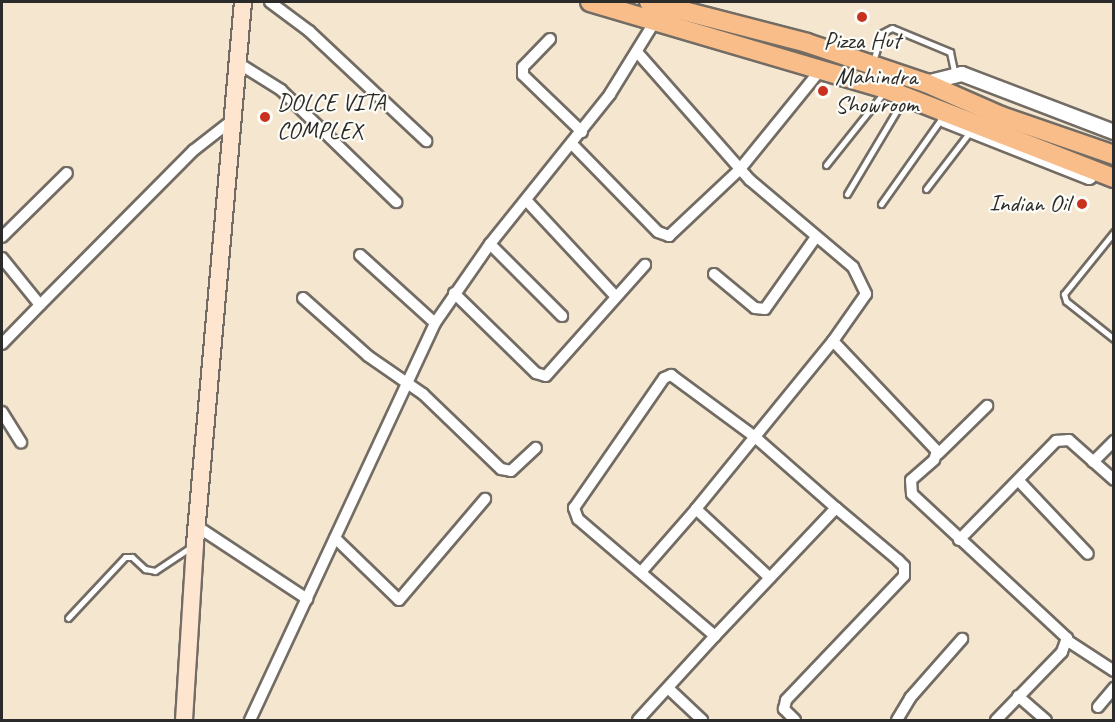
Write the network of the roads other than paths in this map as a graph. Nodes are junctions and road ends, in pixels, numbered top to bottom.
1 (243, 2) edge
2 (270, 2) edge
3 (590, 2) edge
4 (657, 7) edge
5 (550, 39) dead end
6 (637, 52) junction
7 (238, 63) junction
8 (872, 66) junction
9 (822, 68) junction
10 (955, 75) junction
11 (926, 83) junction
12 (886, 89) junction
13 (905, 96) junction
14 (946, 116) junction
15 (231, 122) junction
16 (582, 132) junction
17 (1113, 132) edge
18 (969, 133) junction
19 (426, 141) dead end
20 (572, 144) junction
21 (1113, 155) edge
22 (826, 165) dead end
23 (740, 169) junction
24 (67, 173) dead end
25 (1113, 178) edge
26 (1113, 185) edge
27 (926, 189) dead end
28 (847, 194) dead end
29 (526, 201) junction
30 (396, 202) dead end
31 (881, 204) dead end
32 (1113, 232) edge
33 (2, 237) edge
34 (816, 237) junction
35 (490, 244) junction
36 (360, 255) dead end
37 (2, 258) edge
38 (645, 265) dead end
39 (714, 274) dead end
40 (454, 293) junction
41 (616, 297) junction
42 (303, 298) dead end
43 (40, 305) junction
44 (562, 316) dead end
45 (435, 323) junction
46 (1113, 339) edge
47 (833, 341) junction
48 (2, 344) edge
49 (407, 382) junction
50 (987, 406) dead end
51 (2, 412) edge
52 (755, 437) junction
53 (1113, 441) edge
54 (21, 443) dead end
55 (537, 448) dead end
56 (938, 454) junction
57 (1093, 462) junction
58 (1113, 480) edge
59 (1019, 481) junction
60 (485, 499) dead end
61 (836, 508) junction
62 (696, 509) junction
63 (198, 527) junction
64 (335, 538) junction
65 (959, 540) junction
66 (195, 544) junction
67 (1088, 554) dead end
68 (642, 571) junction
69 (770, 578) junction
70 (307, 599) junction
71 (68, 618) dead end
72 (715, 636) junction
73 (962, 639) dead end
74 (1068, 641) junction
75 (1113, 671) edge
76 (668, 688) junction
77 (1113, 688) edge
78 (1018, 696) junction
79 (1098, 706) dead end
80 (184, 720) edge
81 (250, 720) edge
82 (638, 720) edge
83 (702, 720) edge
84 (795, 720) edge
85 (897, 720) edge
86 (996, 720) edge
87 (1046, 720) edge

1 - 7 main road
2 - 19 street
3 - 4 highway
4 - 6 street
4 - 8 highway
4 - 9 highway
5 - 16 street
6 - 16 street
6 - 23 street
7 - 15 main road
7 - 30 street
8 - 10 lane
8 - 11 highway
9 - 12 highway
9 - 23 street
10 - 11 street
10 - 17 street
11 - 21 highway
12 - 13 highway
12 - 22 lane
13 - 14 highway
13 - 28 lane
14 - 18 street
14 - 25 highway
14 - 31 lane
15 - 43 street
15 - 63 main road
16 - 20 street
18 - 26 street
18 - 27 lane
20 - 23 street
20 - 29 street
23 - 34 street
24 - 33 street
29 - 35 street
29 - 41 street
32 - 46 lane
34 - 39 street
34 - 47 street
35 - 40 street
35 - 44 street
36 - 45 street
37 - 43 street
38 - 41 street
40 - 41 street
40 - 45 street
42 - 49 street
43 - 48 street
45 - 49 street
47 - 52 street
47 - 56 street
49 - 55 street
49 - 64 street
50 - 56 street
51 - 54 street
52 - 61 street
52 - 62 street
52 - 68 street
53 - 57 street
56 - 65 street
57 - 58 street
57 - 59 street
59 - 65 street
59 - 67 street
60 - 64 street
61 - 69 street
61 - 84 street
62 - 68 street
62 - 69 street
63 - 66 main road
63 - 70 street
64 - 70 street
65 - 74 street
66 - 71 lane
66 - 80 main road
68 - 72 street
69 - 72 street
70 - 81 street
72 - 76 street
73 - 85 street
74 - 75 street
74 - 78 street
76 - 82 street
76 - 83 street
77 - 79 street
78 - 86 street
78 - 87 street

